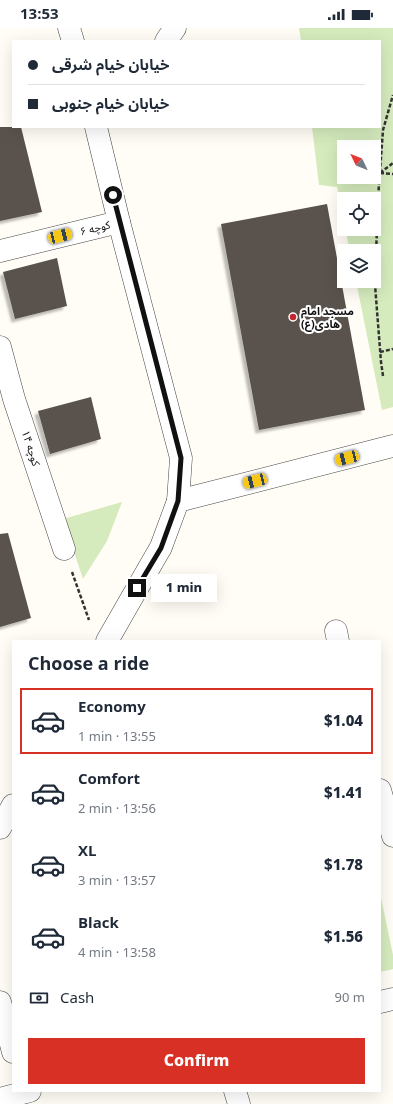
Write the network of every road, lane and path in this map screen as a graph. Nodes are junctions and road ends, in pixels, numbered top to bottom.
1 (69, 28) edge
2 (175, 28) edge
3 (73, 40) edge
4 (167, 40) edge
5 (393, 95) edge
6 (102, 132) edge
7 (381, 159) edge
8 (393, 163) edge
9 (381, 172) edge
10 (381, 173) edge
11 (393, 174) edge
12 (379, 184) edge
13 (119, 222) junction
14 (0, 251) edge
15 (0, 347) edge
16 (393, 349) edge
17 (380, 352) junction
18 (383, 376) dead end
19 (7, 401) edge
20 (393, 446) edge
21 (178, 501) junction
22 (64, 549) joint
23 (91, 627) dead end
24 (113, 637) edge
25 (381, 794) edge
26 (12, 807) edge
27 (0, 828) edge
28 (393, 836) edge
29 (393, 999) edge
30 (0, 1002) edge
31 (381, 1002) edge
32 (12, 1048) edge
33 (235, 1092) edge
34 (26, 1095) edge
35 (0, 1099) edge
36 (239, 1104) edge

1 - 3 street
2 - 4 street
5 - 7 path
6 - 13 street
8 - 9 path
10 - 11 path
12 - 17 path
13 - 14 street, کوچه ۶
13 - 21 street
15 - 19 street, کوچه ۱۴
16 - 17 path
17 - 18 path
19 - 22 street, کوچه ۱۴
20 - 21 street
21 - 24 street
22 - 23 path
25 - 28 street
26 - 27 street
29 - 31 street
30 - 32 street
33 - 36 street
34 - 35 street

